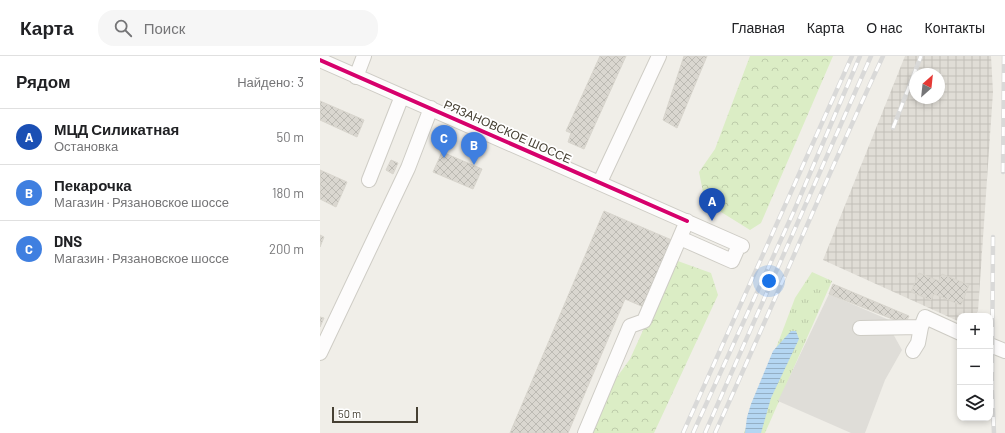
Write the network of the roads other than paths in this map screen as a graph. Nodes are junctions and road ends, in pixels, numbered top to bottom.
1 (364, 56) edge
2 (659, 56) edge
3 (320, 60) edge
4 (356, 77) junction
5 (402, 96) junction
6 (431, 108) junction
7 (369, 180) dead end
8 (600, 182) junction
9 (688, 221) junction
10 (680, 238) junction
11 (923, 322) junction
12 (860, 328) dead end
13 (957, 332) edge
14 (913, 351) dead end
15 (320, 354) edge
16 (585, 433) edge

1 - 4 street
2 - 8 street
3 - 4 street, РЯЗАНОВСКОЕ ШОССЕ
4 - 5 street, РЯЗАНОВСКОЕ ШОССЕ
5 - 6 street, РЯЗАНОВСКОЕ ШОССЕ
5 - 7 street
6 - 8 street, РЯЗАНОВСКОЕ ШОССЕ
6 - 15 street
8 - 9 street, РЯЗАНОВСКОЕ ШОССЕ
9 - 10 street
9 - 10 street, РЯЗАНОВСКОЕ ШОССЕ
10 - 16 street
11 - 12 street
11 - 13 street
11 - 14 street

